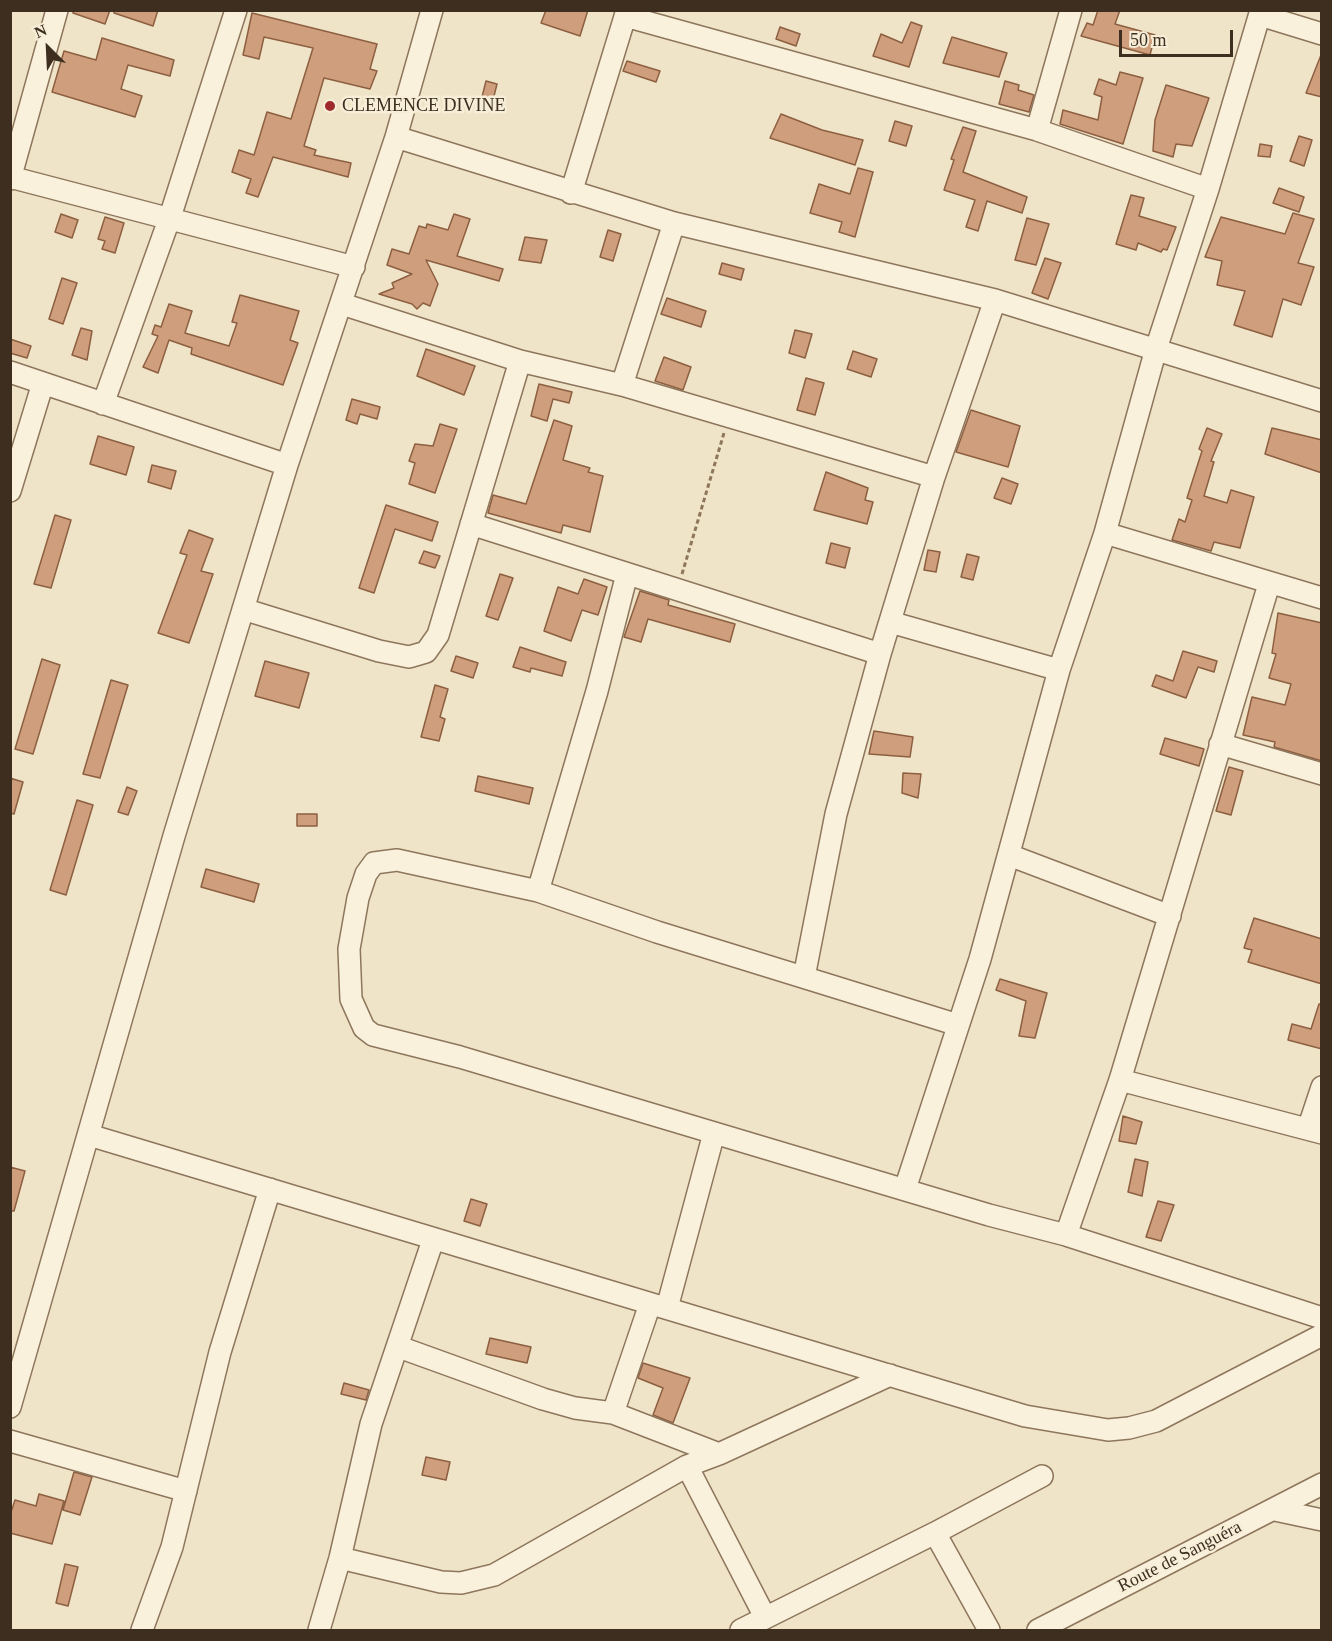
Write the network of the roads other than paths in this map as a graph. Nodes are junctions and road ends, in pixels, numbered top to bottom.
1 (57, 10) edge
2 (236, 10) edge
3 (432, 10) edge
4 (1071, 10) edge
5 (1261, 13) edge
6 (626, 14) edge
7 (1322, 34) edge
8 (1037, 130) junction
9 (396, 137) junction
10 (11, 178) edge
11 (1208, 189) junction
12 (571, 193) junction
13 (170, 217) junction
14 (674, 223) junction
15 (354, 267) junction
16 (995, 300) junction
17 (342, 304) junction
18 (1156, 349) junction
19 (520, 361) junction
20 (10, 372) edge
21 (43, 383) junction
22 (622, 386) junction
23 (1322, 401) edge
24 (103, 404) junction
25 (287, 465) junction
26 (934, 477) junction
27 (10, 491) edge
28 (471, 524) junction
29 (1105, 533) junction
30 (627, 574) junction
31 (1269, 584) junction
32 (1322, 598) edge
33 (243, 609) junction
34 (890, 622) junction
35 (880, 654) junction
36 (1059, 670) junction
37 (1220, 744) junction
38 (1322, 774) edge
39 (1009, 855) junction
40 (538, 891) junction
41 (1170, 916) junction
42 (804, 977) junction
43 (958, 1025) junction
44 (1120, 1080) junction
45 (1322, 1087) edge
46 (1315, 1131) edge
47 (714, 1133) junction
48 (89, 1135) junction
49 (270, 1189) junction
50 (905, 1189) junction
51 (1066, 1235) junction
52 (433, 1240) junction
53 (659, 1306) junction
54 (1322, 1318) edge
55 (1322, 1335) edge
56 (399, 1347) junction
57 (890, 1375) junction
58 (10, 1407) edge
59 (613, 1413) junction
60 (10, 1441) edge
61 (719, 1454) junction
62 (687, 1466) junction
63 (1042, 1476) dead end
64 (1322, 1484) edge
65 (186, 1491) junction
66 (1275, 1510) junction
67 (1322, 1520) edge
68 (936, 1533) junction
69 (340, 1558) junction
70 (765, 1617) junction
71 (1063, 1625) edge
72 (142, 1630) edge
73 (319, 1630) edge
74 (741, 1630) edge
75 (989, 1630) edge
76 (1038, 1630) edge

1 - 10 street
2 - 13 street
3 - 9 street
4 - 8 street
5 - 7 street
5 - 11 street
6 - 8 street
6 - 12 street
8 - 11 street
9 - 12 street
9 - 15 street
10 - 13 street
11 - 18 street
12 - 14 street
13 - 15 street
13 - 24 street
14 - 16 street
14 - 22 street
15 - 17 street
16 - 18 street
16 - 26 street
17 - 19 street
17 - 25 street
18 - 23 street
18 - 29 street
19 - 22 street
19 - 28 street
20 - 21 street
21 - 24 street
21 - 27 street
22 - 26 street
24 - 25 street
25 - 33 street
26 - 34 street
28 - 30 street
28 - 33 street
29 - 31 street
29 - 36 street
30 - 35 street
30 - 40 street
31 - 32 street
31 - 37 street
33 - 48 street
34 - 35 street
34 - 36 street
35 - 42 street
36 - 39 street
37 - 38 street
37 - 41 street
39 - 41 street
39 - 43 street
40 - 42 street
40 - 47 street
41 - 44 street
42 - 43 street
43 - 50 street
44 - 46 street
44 - 51 street
45 - 46 street
47 - 50 street
47 - 53 street
48 - 49 street
48 - 58 street
49 - 52 street
49 - 65 street
50 - 51 street
51 - 54 street
52 - 53 street
52 - 56 street
53 - 57 street
53 - 59 street
55 - 57 street
56 - 59 street
56 - 69 street
57 - 61 street
59 - 61 street
60 - 65 street
61 - 62 street
62 - 69 street
62 - 70 street
63 - 68 street
64 - 66 street, Route de Sanguéra
65 - 72 street
66 - 67 street
66 - 71 street, Route de Sanguéra
68 - 70 street
68 - 75 street
69 - 73 street
70 - 74 street
71 - 76 street, Route de Sanguéra

